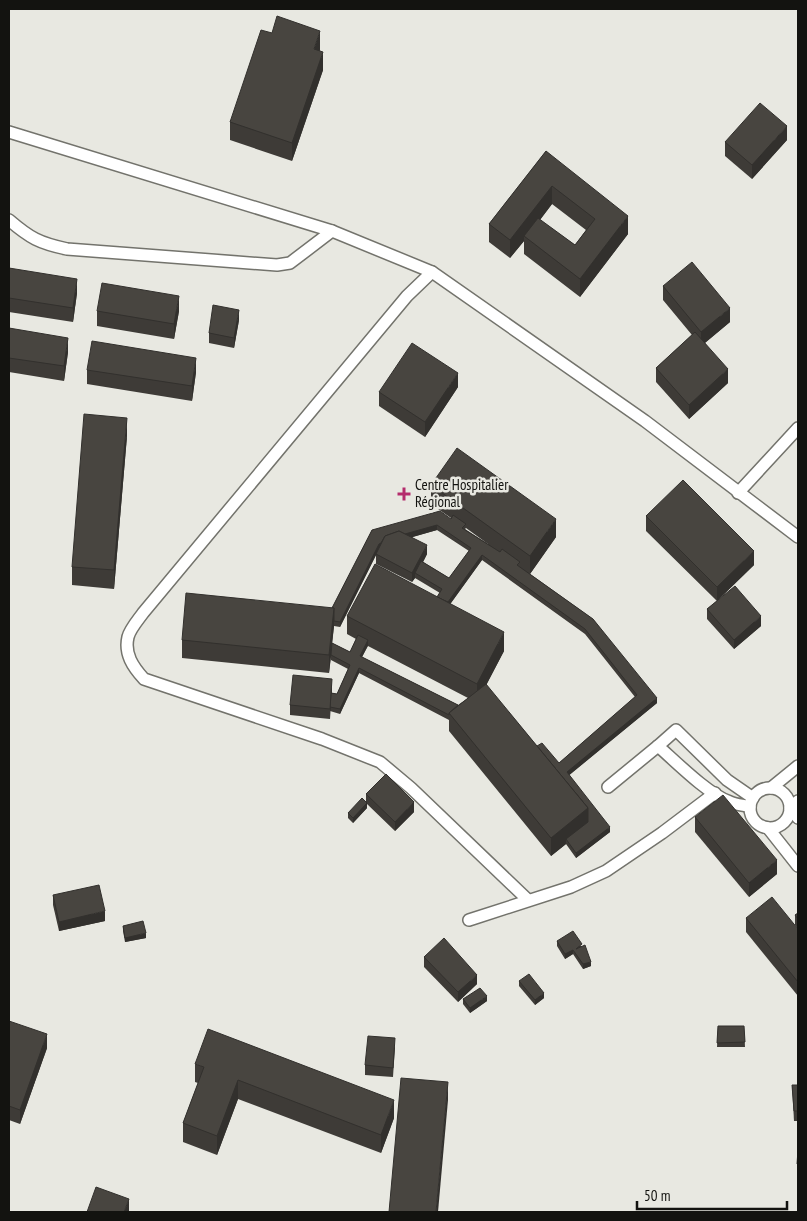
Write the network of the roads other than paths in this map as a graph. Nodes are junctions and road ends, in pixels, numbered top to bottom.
1 (9, 132) edge
2 (9, 220) edge
3 (332, 232) junction
4 (432, 272) junction
5 (798, 428) edge
6 (738, 493) junction
7 (798, 537) edge
8 (658, 746) junction
9 (798, 766) edge
10 (608, 787) dead end
11 (771, 788) junction
12 (715, 793) junction
13 (751, 802) junction
14 (794, 804) edge
15 (798, 818) edge
16 (768, 828) junction
17 (798, 866) edge
18 (528, 900) junction
19 (469, 920) dead end

1 - 3 lane
2 - 3 lane
3 - 4 lane
4 - 6 lane
4 - 18 lane
5 - 6 lane
6 - 7 lane
8 - 10 lane
8 - 12 lane
8 - 13 lane
9 - 11 lane
11 - 13 lane
11 - 14 lane
12 - 13 lane
12 - 18 lane
13 - 16 lane
14 - 15 lane
14 - 16 lane
16 - 17 lane
18 - 19 lane

